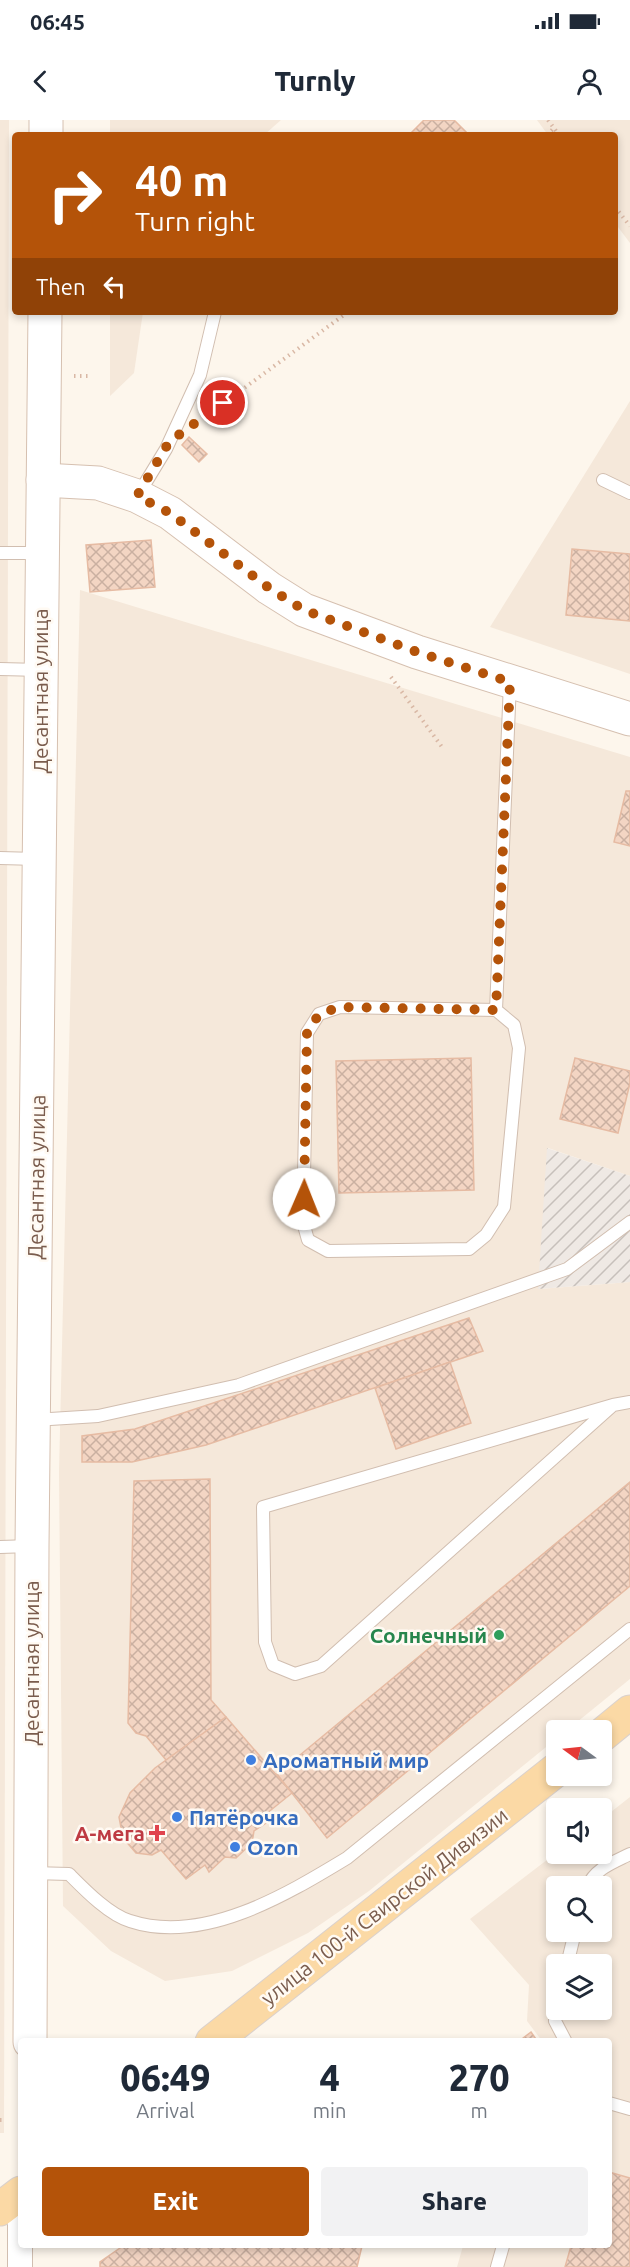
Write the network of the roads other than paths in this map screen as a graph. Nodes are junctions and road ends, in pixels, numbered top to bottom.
1 (45, 315) edge
2 (213, 315) edge
3 (43, 480) junction
4 (603, 480) dead end
5 (630, 493) edge
6 (137, 496) junction
7 (0, 553) edge
8 (41, 553) junction
9 (0, 669) edge
10 (41, 670) junction
11 (510, 682) junction
12 (630, 719) edge
13 (0, 858) edge
14 (39, 859) junction
15 (496, 1010) junction
16 (630, 1222) edge
17 (630, 1402) edge
18 (613, 1405) junction
19 (33, 1420) junction
20 (16, 1546) edge
21 (630, 1629) edge
22 (630, 1712) edge
23 (612, 1727) edge
24 (546, 1778) edge
25 (630, 1854) edge
26 (31, 1873) junction
27 (592, 1876) edge
28 (555, 2020) edge
29 (30, 2038) edge
30 (217, 2038) edge
31 (564, 2038) edge
32 (612, 2104) edge
33 (630, 2109) edge
34 (15, 2195) edge
35 (18, 2238) edge
36 (19, 2248) edge
37 (502, 2248) edge
38 (20, 2267) edge
39 (497, 2267) edge

1 - 3 street, Десантная улица
2 - 6 lane
3 - 6 street
3 - 8 street, Десантная улица
4 - 5 lane
6 - 11 street
7 - 8 lane
8 - 10 street, Десантная улица
9 - 10 lane
10 - 14 street, Десантная улица
11 - 12 street
11 - 15 lane
13 - 14 lane
14 - 19 street, Десантная улица
15 - 15 lane
16 - 19 lane
17 - 18 lane
18 - 18 lane
19 - 20 street, Десантная улица
20 - 26 street, Десантная улица
21 - 26 lane
22 - 23 main road
24 - 30 main road, улица 100-й Свирской Дивизии
25 - 27 lane
26 - 29 street, Десантная улица
28 - 31 lane
32 - 33 lane
34 - 35 street
36 - 38 street
37 - 39 lane

